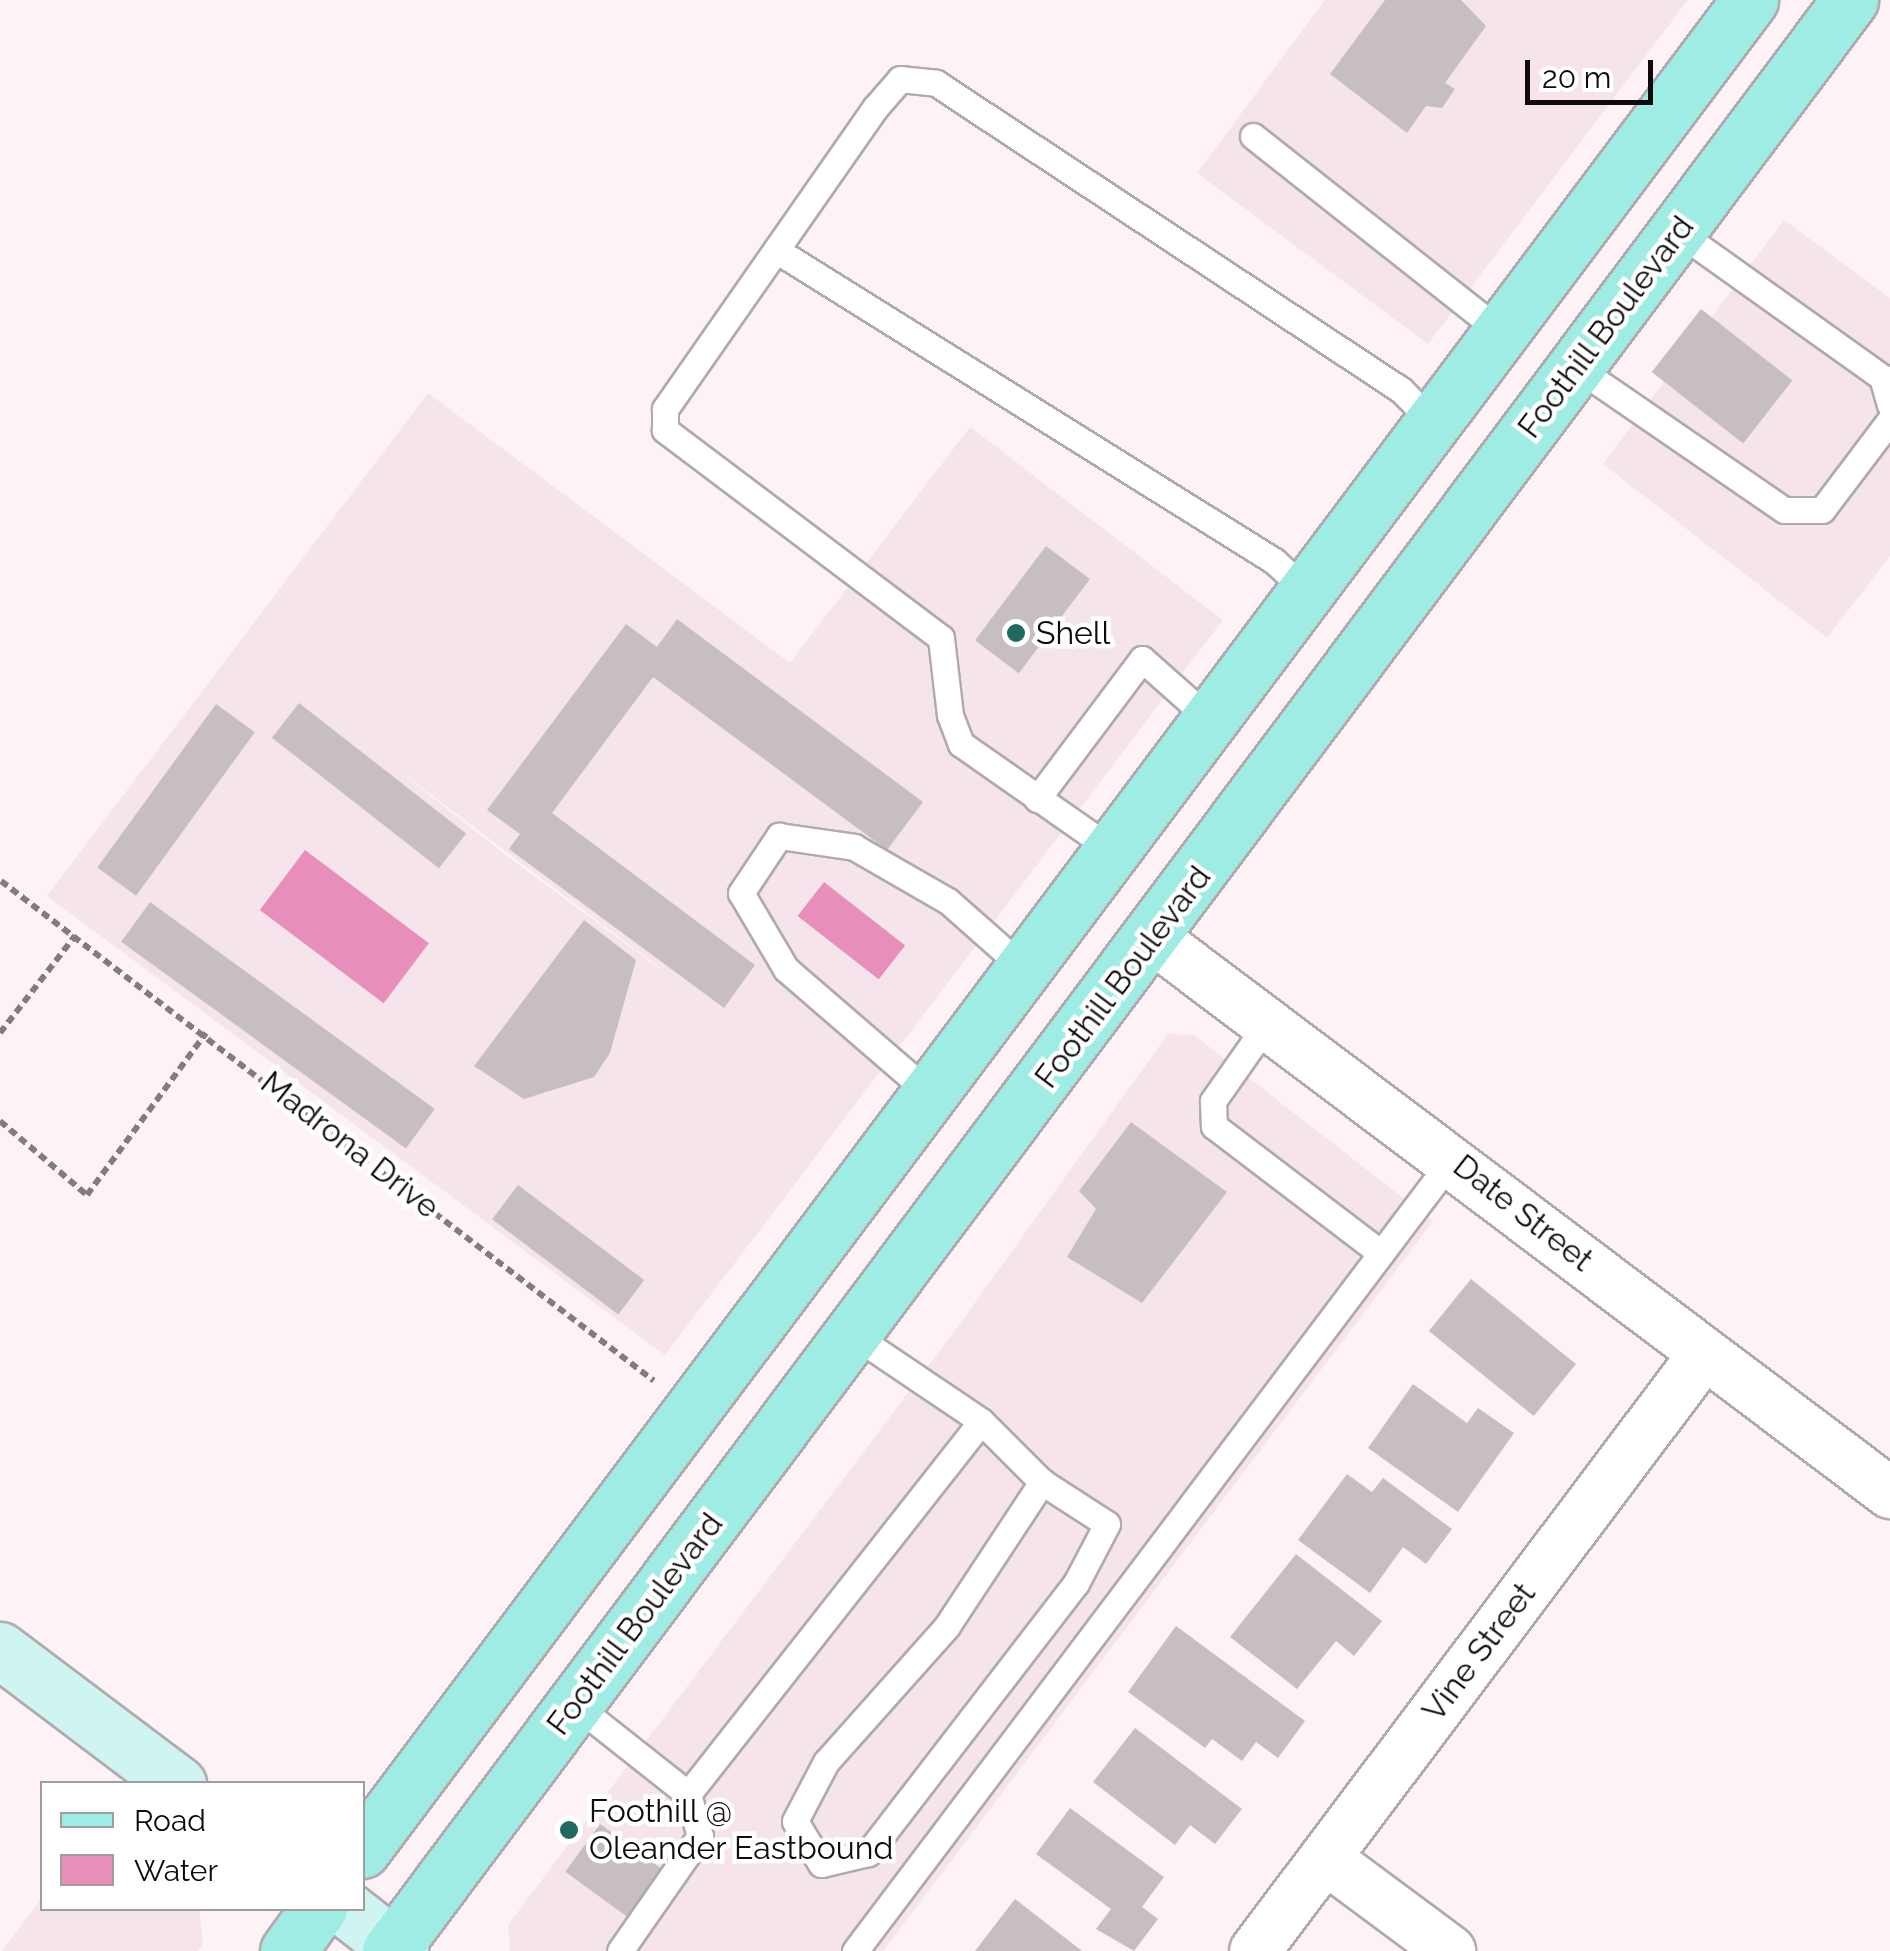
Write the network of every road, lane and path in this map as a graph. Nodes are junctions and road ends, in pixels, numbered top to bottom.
1 (1750, 0) edge
2 (1850, 0) edge
3 (1253, 136) dead end
4 (1677, 232) junction
5 (776, 250) junction
6 (1502, 333) junction
7 (1576, 367) junction
8 (1890, 405) edge
9 (1890, 420) edge
10 (1434, 423) junction
11 (1308, 592) junction
12 (1212, 721) junction
13 (1037, 799) junction
14 (1114, 852) junction
15 (1, 881) edge
16 (75, 936) junction
17 (1152, 938) junction
18 (1026, 970) junction
19 (1268, 1021) junction
20 (0, 1033) edge
21 (206, 1034) junction
22 (932, 1095) junction
23 (0, 1122) edge
24 (1453, 1158) junction
25 (1381, 1253) junction
26 (855, 1336) junction
27 (1704, 1354) junction
28 (695, 1412) junction
29 (981, 1421) junction
30 (1042, 1482) junction
31 (1890, 1493) edge
32 (0, 1650) edge
33 (574, 1704) junction
34 (174, 1781) edge
35 (688, 1794) junction
36 (365, 1846) edge
37 (1325, 1858) junction
38 (317, 1911) edge
39 (348, 1911) edge
40 (395, 1949) edge
41 (288, 1951) edge
42 (620, 1951) edge
43 (855, 1951) edge
44 (1255, 1951) edge
45 (1450, 1951) edge

1 - 6 main road
2 - 4 main road, Foothill Boulevard
3 - 6 lane
4 - 7 main road, Foothill Boulevard
4 - 8 lane
5 - 10 lane
5 - 11 lane
5 - 13 lane
6 - 10 main road
7 - 9 lane
7 - 17 main road, Foothill Boulevard
10 - 11 main road
11 - 12 main road
12 - 13 lane
12 - 14 main road
13 - 14 lane
14 - 18 main road
15 - 16 path, Madrona Drive
16 - 20 path
16 - 21 path, Madrona Drive
17 - 19 street, Date Street
17 - 26 main road, Foothill Boulevard
18 - 22 main road
18 - 22 lane
19 - 24 street, Date Street
19 - 25 lane
21 - 23 path
21 - 28 path, Madrona Drive
22 - 28 main road
24 - 25 lane
24 - 27 street, Date Street
25 - 43 lane
26 - 29 lane
26 - 33 main road, Foothill Boulevard
27 - 31 street, Date Street
27 - 37 street, Vine Street
28 - 36 main road
29 - 30 lane
29 - 35 lane
30 - 30 lane
32 - 34 street
33 - 35 lane
33 - 40 main road, Foothill Boulevard
35 - 42 lane
37 - 44 street, Vine Street
37 - 45 street
38 - 41 main road
39 - 40 street

